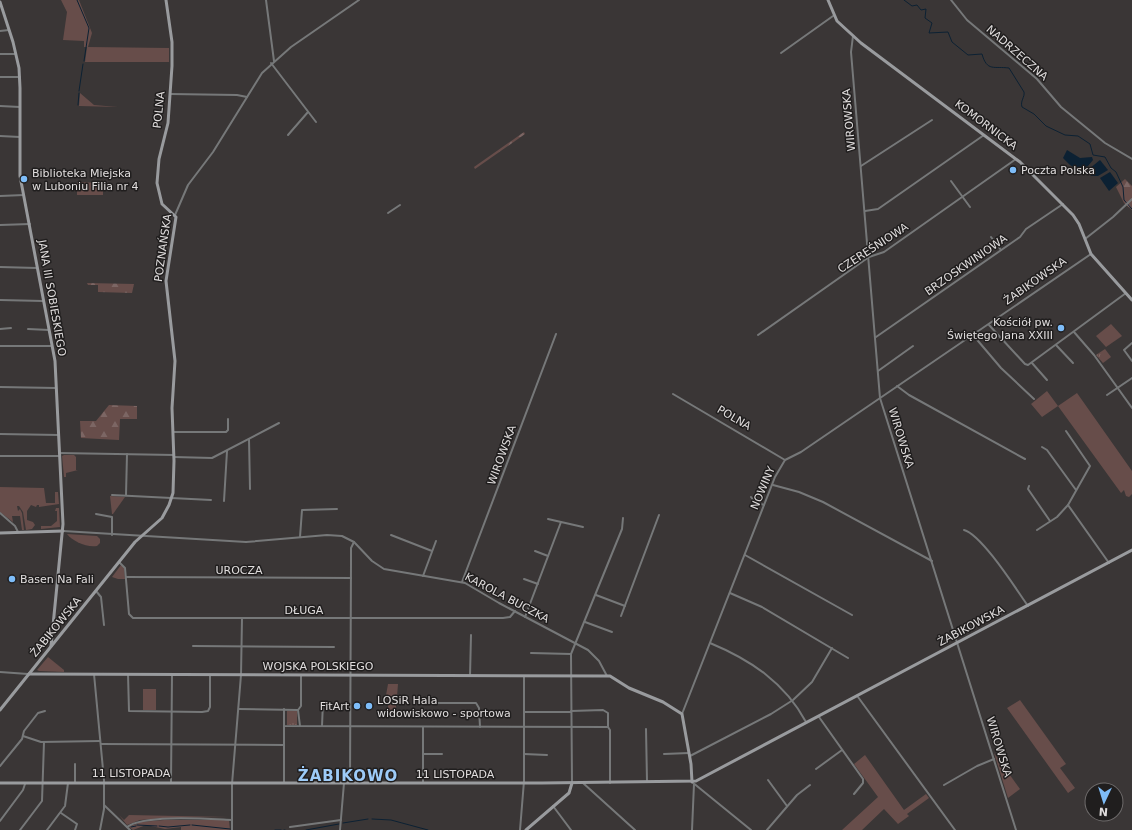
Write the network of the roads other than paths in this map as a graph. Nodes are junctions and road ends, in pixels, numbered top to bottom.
1 (166, 0) edge
2 (266, 0) edge
3 (359, 0) edge
4 (828, 0) edge
5 (950, 0) edge
6 (0, 2) edge
7 (833, 16) junction
8 (9, 30) junction
9 (0, 31) edge
10 (853, 36) junction
11 (0, 54) edge
12 (16, 54) junction
13 (781, 54) dead end
14 (274, 61) junction
15 (271, 63) junction
16 (0, 77) edge
17 (20, 77) junction
18 (170, 94) junction
19 (247, 97) junction
20 (0, 106) edge
21 (20, 107) junction
22 (308, 112) junction
23 (932, 120) dead end
24 (316, 122) dead end
25 (288, 135) dead end
26 (984, 135) junction
27 (0, 136) edge
28 (20, 137) junction
29 (1016, 159) junction
30 (1132, 159) edge
31 (861, 166) junction
32 (951, 181) dead end
33 (24, 195) junction
34 (0, 196) edge
35 (963, 197) junction
36 (1132, 199) edge
37 (1063, 204) junction
38 (400, 205) dead end
39 (970, 207) dead end
40 (865, 211) junction
41 (388, 213) dead end
42 (175, 215) junction
43 (30, 224) junction
44 (0, 225) edge
45 (991, 237) dead end
46 (1085, 239) junction
47 (1001, 250) junction
48 (1091, 254) junction
49 (869, 257) junction
50 (0, 268) edge
51 (38, 268) junction
52 (1126, 293) junction
53 (0, 300) edge
54 (1132, 300) edge
55 (44, 301) junction
56 (989, 324) junction
57 (11, 328) dead end
58 (0, 329) edge
59 (28, 329) dead end
60 (50, 330) junction
61 (1074, 332) junction
62 (556, 334) dead end
63 (758, 335) dead end
64 (973, 335) junction
65 (876, 337) junction
66 (1132, 343) edge
67 (1056, 345) junction
68 (0, 346) edge
69 (53, 346) junction
70 (913, 346) dead end
71 (956, 348) joint
72 (1132, 361) edge
73 (1032, 363) junction
74 (1072, 364) dead end
75 (878, 371) junction
76 (1132, 378) edge
77 (1047, 380) dead end
78 (897, 386) junction
79 (0, 387) edge
80 (56, 388) junction
81 (1117, 388) junction
82 (674, 395) dead end
83 (1107, 395) dead end
84 (880, 398) junction
85 (1034, 399) dead end
86 (1132, 408) edge
87 (228, 419) dead end
88 (279, 423) dead end
89 (1066, 431) dead end
90 (173, 432) junction
91 (0, 434) edge
92 (58, 435) junction
93 (249, 439) junction
94 (1042, 447) dead end
95 (227, 451) junction
96 (127, 454) junction
97 (60, 455) junction
98 (0, 456) edge
99 (174, 456) junction
100 (1025, 459) dead end
101 (785, 460) junction
102 (772, 484) junction
103 (1029, 486) dead end
104 (250, 489) dead end
105 (1076, 490) junction
106 (112, 495) dead end
107 (126, 495) junction
108 (172, 496) junction
109 (750, 497) dead end
110 (211, 500) dead end
111 (224, 501) dead end
112 (764, 505) junction
113 (1068, 505) junction
114 (338, 509) dead end
115 (0, 513) edge
116 (96, 514) dead end
117 (659, 515) dead end
118 (623, 518) dead end
119 (548, 519) dead end
120 (1050, 521) junction
121 (562, 522) junction
122 (583, 527) dead end
123 (150, 529) junction
124 (964, 530) dead end
125 (1037, 530) dead end
126 (63, 531) junction
127 (18, 532) junction
128 (0, 533) edge
129 (112, 535) junction
130 (391, 535) dead end
131 (141, 536) junction
132 (154, 536) junction
133 (300, 537) junction
134 (436, 541) dead end
135 (354, 542) junction
136 (1132, 550) edge
137 (432, 551) junction
138 (535, 551) dead end
139 (745, 554) junction
140 (548, 556) junction
141 (932, 561) junction
142 (119, 562) junction
143 (1109, 563) junction
144 (423, 576) junction
145 (126, 577) junction
146 (351, 578) junction
147 (524, 578) dead end
148 (462, 582) junction
149 (538, 584) junction
150 (96, 591) junction
151 (730, 593) junction
152 (596, 596) junction
153 (625, 606) junction
154 (1028, 606) junction
155 (515, 611) junction
156 (852, 615) dead end
157 (621, 616) dead end
158 (525, 617) junction
159 (242, 618) junction
160 (351, 618) junction
161 (585, 622) junction
162 (104, 625) dead end
163 (612, 632) dead end
164 (61, 634) junction
165 (53, 635) junction
166 (471, 635) dead end
167 (577, 643) junction
168 (958, 643) junction
169 (710, 644) junction
170 (193, 646) dead end
171 (242, 646) junction
172 (334, 646) dead end
173 (50, 648) junction
174 (832, 648) junction
175 (531, 653) dead end
176 (572, 654) junction
177 (848, 658) dead end
178 (0, 672) edge
179 (29, 674) junction
180 (94, 674) junction
181 (172, 675) junction
182 (241, 675) junction
183 (350, 675) junction
184 (607, 675) junction
185 (128, 676) junction
186 (210, 676) junction
187 (301, 676) junction
188 (470, 676) junction
189 (524, 676) junction
190 (571, 676) junction
191 (858, 697) junction
192 (793, 700) junction
193 (322, 702) dead end
194 (425, 703) dead end
195 (239, 709) junction
196 (284, 709) junction
197 (0, 710) edge
198 (298, 710) junction
199 (45, 711) dead end
200 (172, 711) junction
201 (571, 711) junction
202 (524, 712) junction
203 (682, 714) junction
204 (819, 717) junction
205 (807, 723) junction
206 (284, 726) junction
207 (300, 726) junction
208 (322, 726) junction
209 (350, 726) junction
210 (423, 727) junction
211 (480, 727) junction
212 (524, 727) junction
213 (571, 727) junction
214 (608, 727) junction
215 (646, 729) dead end
216 (24, 736) junction
217 (44, 742) junction
218 (101, 743) junction
219 (171, 744) junction
220 (236, 744) junction
221 (284, 745) junction
222 (842, 750) junction
223 (422, 754) junction
224 (442, 754) dead end
225 (524, 754) junction
226 (664, 754) dead end
227 (690, 754) junction
228 (547, 755) dead end
229 (994, 759) junction
230 (75, 764) dead end
231 (0, 766) edge
232 (816, 770) dead end
233 (768, 780) dead end
234 (25, 782) junction
235 (43, 782) junction
236 (68, 782) junction
237 (75, 782) junction
238 (104, 782) junction
239 (171, 782) junction
240 (232, 782) junction
241 (284, 782) junction
242 (0, 783) edge
243 (344, 783) junction
244 (350, 783) junction
245 (423, 783) junction
246 (523, 783) junction
247 (572, 783) junction
248 (582, 783) junction
249 (610, 783) junction
250 (647, 783) junction
251 (693, 783) junction
252 (810, 785) dead end
253 (944, 785) dead end
254 (854, 794) dead end
255 (104, 805) junction
256 (553, 806) junction
257 (787, 806) junction
258 (61, 813) junction
259 (232, 820) junction
260 (341, 820) junction
261 (0, 821) edge
262 (127, 827) junction
263 (290, 827) dead end
264 (20, 830) edge
265 (48, 830) edge
266 (75, 830) edge
267 (100, 830) edge
268 (130, 830) edge
269 (232, 830) edge
270 (340, 830) edge
271 (520, 830) edge
272 (526, 830) edge
273 (571, 830) edge
274 (635, 830) edge
275 (692, 830) edge
276 (751, 830) edge
277 (767, 830) edge
278 (955, 830) edge
279 (1016, 830) edge

1 - 18 street, POLNA
2 - 14 street
3 - 14 street, POZNAŃSKA
4 - 7 street, KOMORNICKA
5 - 30 street, NADRZECZNA
6 - 8 street, JANA III SOBIESKIEGO
7 - 10 street, KOMORNICKA
7 - 13 street
8 - 9 street
8 - 12 street, JANA III SOBIESKIEGO
10 - 26 street, KOMORNICKA
10 - 31 street, WIROWSKA
11 - 12 street
12 - 17 street, JANA III SOBIESKIEGO
14 - 15 street, POZNAŃSKA
15 - 19 street, POZNAŃSKA
15 - 22 street
16 - 17 street
17 - 21 street, JANA III SOBIESKIEGO
18 - 19 street
18 - 42 street, POLNA
19 - 42 street, POZNAŃSKA
20 - 21 street
21 - 28 street, JANA III SOBIESKIEGO
22 - 24 street
22 - 25 street
23 - 31 street
26 - 29 street, KOMORNICKA
26 - 40 street
27 - 28 street
28 - 33 street, JANA III SOBIESKIEGO
29 - 35 street, CZEREŚNIOWA
29 - 37 street, KOMORNICKA
31 - 40 street, WIROWSKA
32 - 35 street
33 - 34 street
33 - 43 street, JANA III SOBIESKIEGO
35 - 39 street
35 - 49 street, CZEREŚNIOWA
36 - 46 street
37 - 46 street, KOMORNICKA
37 - 47 street, BRZOSKWINIOWA
38 - 41 street
40 - 49 street, WIROWSKA
42 - 90 street, POZNAŃSKA
43 - 44 street
43 - 51 street, JANA III SOBIESKIEGO
45 - 47 street
46 - 48 street, KOMORNICKA
47 - 65 street, BRZOSKWINIOWA
48 - 52 street, KOMORNICKA
48 - 56 street, ŻABIKOWSKA
49 - 63 street, CZEREŚNIOWA
49 - 65 street, WIROWSKA
50 - 51 street
51 - 55 street, JANA III SOBIESKIEGO
52 - 54 street, KOMORNICKA
52 - 61 street
53 - 55 street
55 - 60 street, JANA III SOBIESKIEGO
56 - 64 street, ŻABIKOWSKA
56 - 73 street
57 - 58 street
59 - 60 street
60 - 69 street, JANA III SOBIESKIEGO
61 - 67 street
61 - 81 street
62 - 148 street, WIROWSKA
64 - 71 street, ŻABIKOWSKA
64 - 85 street
65 - 75 street, WIROWSKA
66 - 72 street
67 - 73 street
67 - 74 street
68 - 69 street
69 - 80 street, JANA III SOBIESKIEGO
70 - 75 street
71 - 78 street, NOWINY
73 - 77 street
75 - 84 street, WIROWSKA
76 - 81 street
78 - 84 street, NOWINY
78 - 100 street
79 - 80 street
80 - 92 street, JANA III SOBIESKIEGO
81 - 83 street
81 - 86 street
82 - 101 street, POLNA
84 - 101 street, NOWINY
84 - 141 street, WIROWSKA
87 - 90 street
88 - 93 street
89 - 105 street
90 - 99 street, POZNAŃSKA
91 - 92 street
92 - 97 street, JANA III SOBIESKIEGO
93 - 95 street
93 - 104 street
94 - 105 street
95 - 99 street
95 - 111 street
96 - 97 street
96 - 99 street
96 - 107 street
97 - 98 street
97 - 126 street, JANA III SOBIESKIEGO
99 - 108 street, POZNAŃSKA
101 - 102 street, NOWINY
102 - 112 street, NOWINY
102 - 141 street
103 - 120 street
105 - 113 street
106 - 107 street
107 - 108 street
108 - 110 street
108 - 123 street, POZNAŃSKA
109 - 112 street
112 - 139 street, NOWINY
113 - 120 street
113 - 143 street
114 - 133 street
115 - 127 street
116 - 129 street
117 - 153 street
118 - 152 street
119 - 121 street
120 - 125 street
121 - 122 street
121 - 140 street
123 - 131 street, POZNAŃSKA
123 - 132 street
124 - 154 street
126 - 127 street
126 - 129 street, KAROLA BUCZKA
126 - 165 street, JANA III SOBIESKIEGO
127 - 128 street
129 - 131 street, KAROLA BUCZKA
130 - 137 street
131 - 132 street, KAROLA BUCZKA
131 - 142 street, ŻABIKOWSKA
132 - 133 street, KAROLA BUCZKA
133 - 135 street, KAROLA BUCZKA
134 - 137 street
135 - 144 street, KAROLA BUCZKA
135 - 146 street
136 - 143 street, ŻABIKOWSKA
137 - 144 street
138 - 140 street
139 - 151 street, NOWINY
139 - 156 street
140 - 149 street
141 - 168 street, WIROWSKA
142 - 145 street
142 - 150 street, ŻABIKOWSKA
143 - 154 street, ŻABIKOWSKA
144 - 148 street, KAROLA BUCZKA
145 - 146 street, UROCZA
145 - 159 street, DŁUGA
146 - 160 street
147 - 149 street
148 - 155 street, KAROLA BUCZKA
149 - 158 street
150 - 162 street
150 - 164 street, ŻABIKOWSKA
151 - 169 street, NOWINY
151 - 174 street
152 - 153 street
152 - 161 street
153 - 157 street
154 - 168 street, ŻABIKOWSKA
155 - 158 street, KAROLA BUCZKA
155 - 160 street, DŁUGA
158 - 167 street, KAROLA BUCZKA
159 - 160 street, DŁUGA
159 - 171 street
160 - 183 street
161 - 163 street
161 - 167 street
164 - 165 street
164 - 173 street, ŻABIKOWSKA
165 - 173 street, JANA III SOBIESKIEGO
166 - 188 street
167 - 176 street
167 - 184 street, KAROLA BUCZKA
168 - 191 street, ŻABIKOWSKA
168 - 229 street, WIROWSKA
169 - 192 street
169 - 203 street, NOWINY
170 - 171 street
171 - 172 street
171 - 182 street
173 - 179 street, ŻABIKOWSKA
174 - 177 street
174 - 192 street
175 - 176 street
176 - 190 street
178 - 179 street
179 - 180 street, WOJSKA POLSKIEGO
179 - 197 street, ŻABIKOWSKA
180 - 185 street, WOJSKA POLSKIEGO
180 - 218 street
181 - 185 street, WOJSKA POLSKIEGO
181 - 186 street, WOJSKA POLSKIEGO
181 - 200 street
182 - 186 street, WOJSKA POLSKIEGO
182 - 187 street, WOJSKA POLSKIEGO
182 - 195 street
183 - 187 street, WOJSKA POLSKIEGO
183 - 188 street, WOJSKA POLSKIEGO
183 - 209 street
184 - 190 street, WOJSKA POLSKIEGO
184 - 203 street
185 - 200 street
186 - 200 street
187 - 198 street
188 - 189 street, WOJSKA POLSKIEGO
189 - 190 street, WOJSKA POLSKIEGO
189 - 202 street
190 - 201 street
191 - 204 street, ŻABIKOWSKA
191 - 278 street
192 - 205 street
192 - 227 street
193 - 208 street
194 - 211 street
195 - 196 street
195 - 220 street
196 - 198 street
196 - 206 street
198 - 207 street
199 - 216 street
200 - 219 street
201 - 202 street
201 - 213 street
201 - 214 street
202 - 212 street
203 - 227 street
204 - 205 street, 11 LISTOPADA
204 - 222 street
205 - 251 street, 11 LISTOPADA
206 - 207 street
206 - 221 street
207 - 208 street
208 - 209 street
209 - 210 street
209 - 244 street
210 - 211 street
210 - 223 street
211 - 212 street
212 - 213 street
212 - 225 street
213 - 214 street
213 - 247 street
214 - 249 street
215 - 250 street
216 - 217 street
216 - 231 street
217 - 218 street
217 - 235 street
218 - 219 street
218 - 238 street
219 - 220 street
219 - 239 street
220 - 221 street
220 - 240 street
221 - 241 street
222 - 232 street
222 - 254 street
223 - 224 street
223 - 245 street
225 - 228 street
225 - 246 street
226 - 227 street
227 - 251 street
229 - 253 street
229 - 279 street, WIROWSKA
230 - 237 street
233 - 257 street
234 - 235 street, 11 LISTOPADA
234 - 242 street, 11 LISTOPADA
234 - 261 street
235 - 236 street, 11 LISTOPADA
235 - 264 street
236 - 237 street, 11 LISTOPADA
236 - 258 street
237 - 238 street, 11 LISTOPADA
238 - 239 street, 11 LISTOPADA
238 - 255 street
239 - 240 street, 11 LISTOPADA
240 - 241 street, 11 LISTOPADA
240 - 259 street
241 - 243 street, 11 LISTOPADA
243 - 244 street, 11 LISTOPADA
243 - 260 street
244 - 245 street, 11 LISTOPADA
245 - 246 street, 11 LISTOPADA
246 - 247 street, 11 LISTOPADA
246 - 271 street
247 - 248 street, 11 LISTOPADA
247 - 256 street
248 - 249 street, 11 LISTOPADA
248 - 274 street
249 - 250 street, 11 LISTOPADA
250 - 251 street, 11 LISTOPADA
251 - 275 street
251 - 276 street
252 - 257 street
255 - 262 street
255 - 267 street
256 - 272 street
256 - 273 street
257 - 277 street
258 - 265 street
258 - 266 street
259 - 262 street
259 - 269 street
260 - 263 street
260 - 270 street
262 - 268 street

